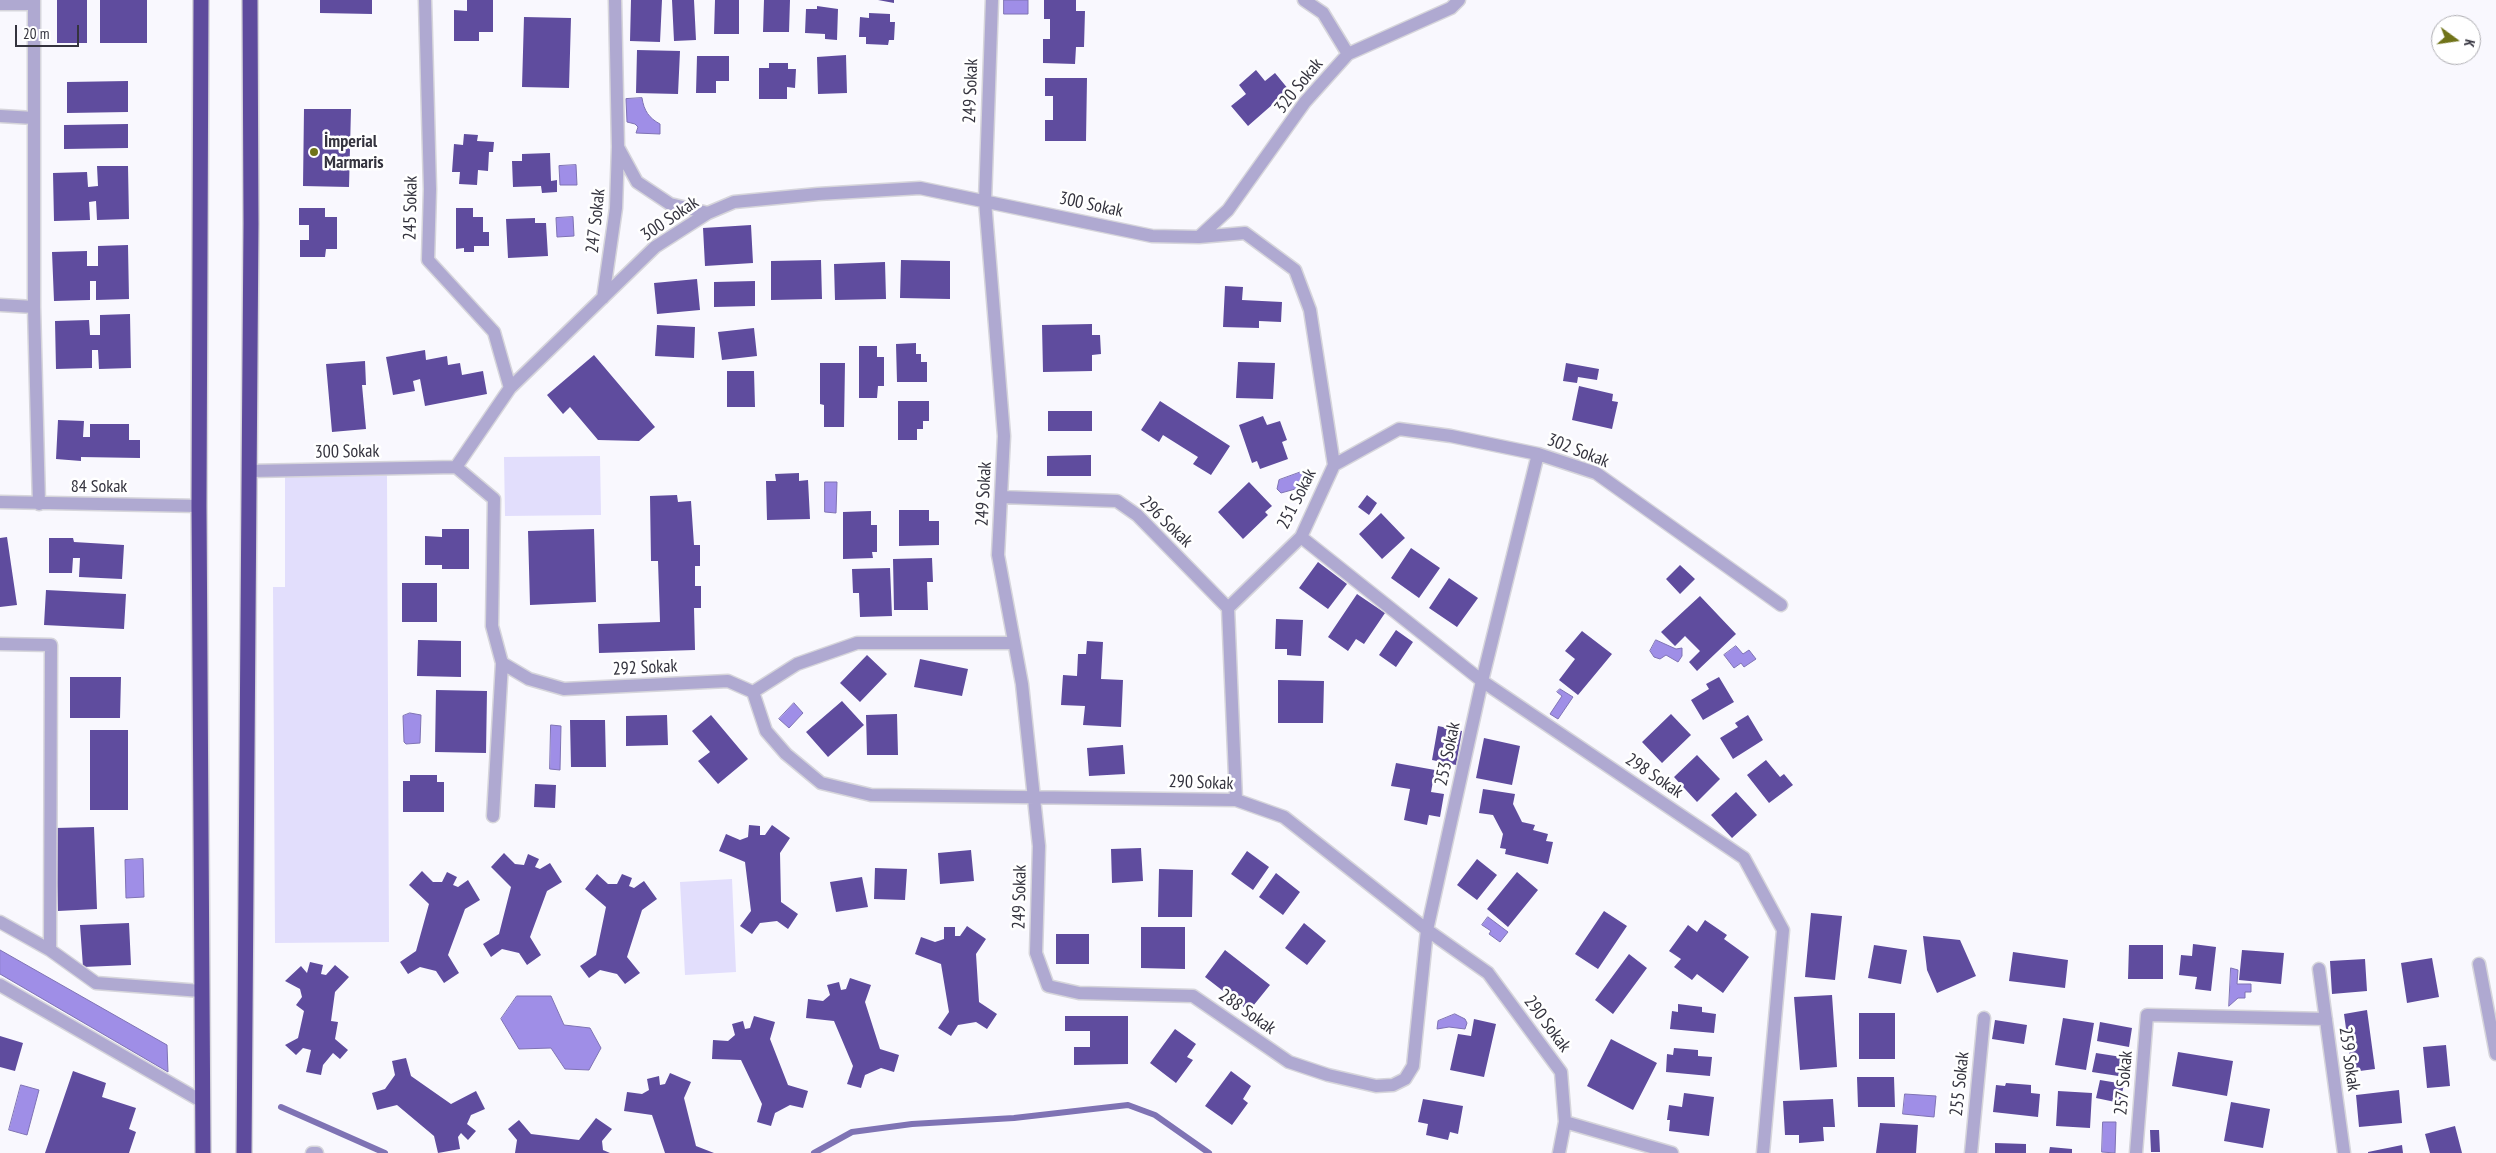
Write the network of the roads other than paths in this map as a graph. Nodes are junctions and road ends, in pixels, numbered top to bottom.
1 (201, 0) edge
2 (250, 0) edge
3 (425, 0) edge
4 (615, 0) edge
5 (992, 0) edge
6 (1304, 0) edge
7 (1460, 0) edge
8 (34, 2) edge
9 (0, 4) edge
10 (1348, 54) junction
11 (0, 116) edge
12 (34, 118) junction
13 (618, 147) junction
14 (985, 201) junction
15 (708, 213) junction
16 (1199, 237) junction
17 (603, 298) junction
18 (0, 305) edge
19 (34, 307) junction
20 (510, 388) junction
21 (1538, 454) junction
22 (1334, 465) junction
23 (456, 467) junction
24 (250, 471) junction
25 (1001, 497) junction
26 (0, 502) edge
27 (39, 504) junction
28 (199, 506) junction
29 (1301, 537) junction
30 (1781, 605) dead end
31 (1228, 608) junction
32 (1014, 643) junction
33 (0, 644) edge
34 (502, 663) junction
35 (1482, 681) junction
36 (753, 692) junction
37 (1034, 797) junction
38 (1236, 800) junction
39 (493, 816) dead end
40 (0, 922) edge
41 (1427, 930) junction
42 (50, 950) junction
43 (2479, 964) dead end
44 (2319, 969) dead end
45 (0, 985) edge
46 (1048, 986) joint
47 (201, 990) junction
48 (1984, 1018) dead end
49 (2326, 1019) junction
50 (2496, 1054) edge
51 (1413, 1066) joint
52 (203, 1102) junction
53 (1565, 1122) junction
54 (203, 1153) edge
55 (244, 1153) edge
56 (312, 1153) edge
57 (316, 1153) edge
58 (1559, 1153) edge
59 (1672, 1153) edge
60 (1763, 1153) edge
61 (1971, 1153) edge
62 (2136, 1153) edge
63 (2344, 1153) edge

1 - 28 highway
2 - 24 highway
3 - 20 street, 245 Sokak
4 - 13 street, 247 Sokak
5 - 14 street, 249 Sokak
6 - 10 street
7 - 10 street, 320 Sokak
8 - 9 street
8 - 12 street
10 - 16 street, 320 Sokak
11 - 12 street
12 - 19 street
13 - 15 street, 247 Sokak
13 - 17 street, 247 Sokak
14 - 15 street, 300 Sokak
14 - 16 street, 300 Sokak
14 - 25 street, 249 Sokak
15 - 17 street, 300 Sokak
16 - 22 street, 251 Sokak
17 - 20 street, 300 Sokak
18 - 19 street
19 - 27 street
20 - 23 street, 300 Sokak
21 - 22 street, 302 Sokak
21 - 30 street, 302 Sokak
21 - 35 street, 253 Sokak
22 - 29 street, 251 Sokak
23 - 24 street, 300 Sokak
23 - 34 street
24 - 55 highway
25 - 31 street, 296 Sokak
25 - 32 street, 249 Sokak
26 - 27 street, 84 Sokak
27 - 28 street, 84 Sokak
28 - 47 highway
29 - 31 street, 251 Sokak
29 - 35 street, 298 Sokak
31 - 38 street
32 - 36 street
32 - 37 street, 249 Sokak
33 - 42 street
34 - 36 street, 292 Sokak
34 - 39 street
35 - 41 street, 253 Sokak
35 - 60 street, 298 Sokak
36 - 37 street, 290 Sokak
37 - 38 street, 290 Sokak
37 - 46 street, 249 Sokak
38 - 41 street, 290 Sokak
40 - 42 street
41 - 51 street, 253 Sokak
41 - 53 street, 290 Sokak
42 - 47 street
43 - 50 street
44 - 49 street, 259 Sokak
45 - 52 street
46 - 51 street, 288 Sokak
47 - 52 highway
48 - 61 street, 255 Sokak
49 - 62 street, 257 Sokak
49 - 63 street, 259 Sokak
52 - 54 highway
53 - 58 street, 290 Sokak
53 - 59 street
56 - 57 street

